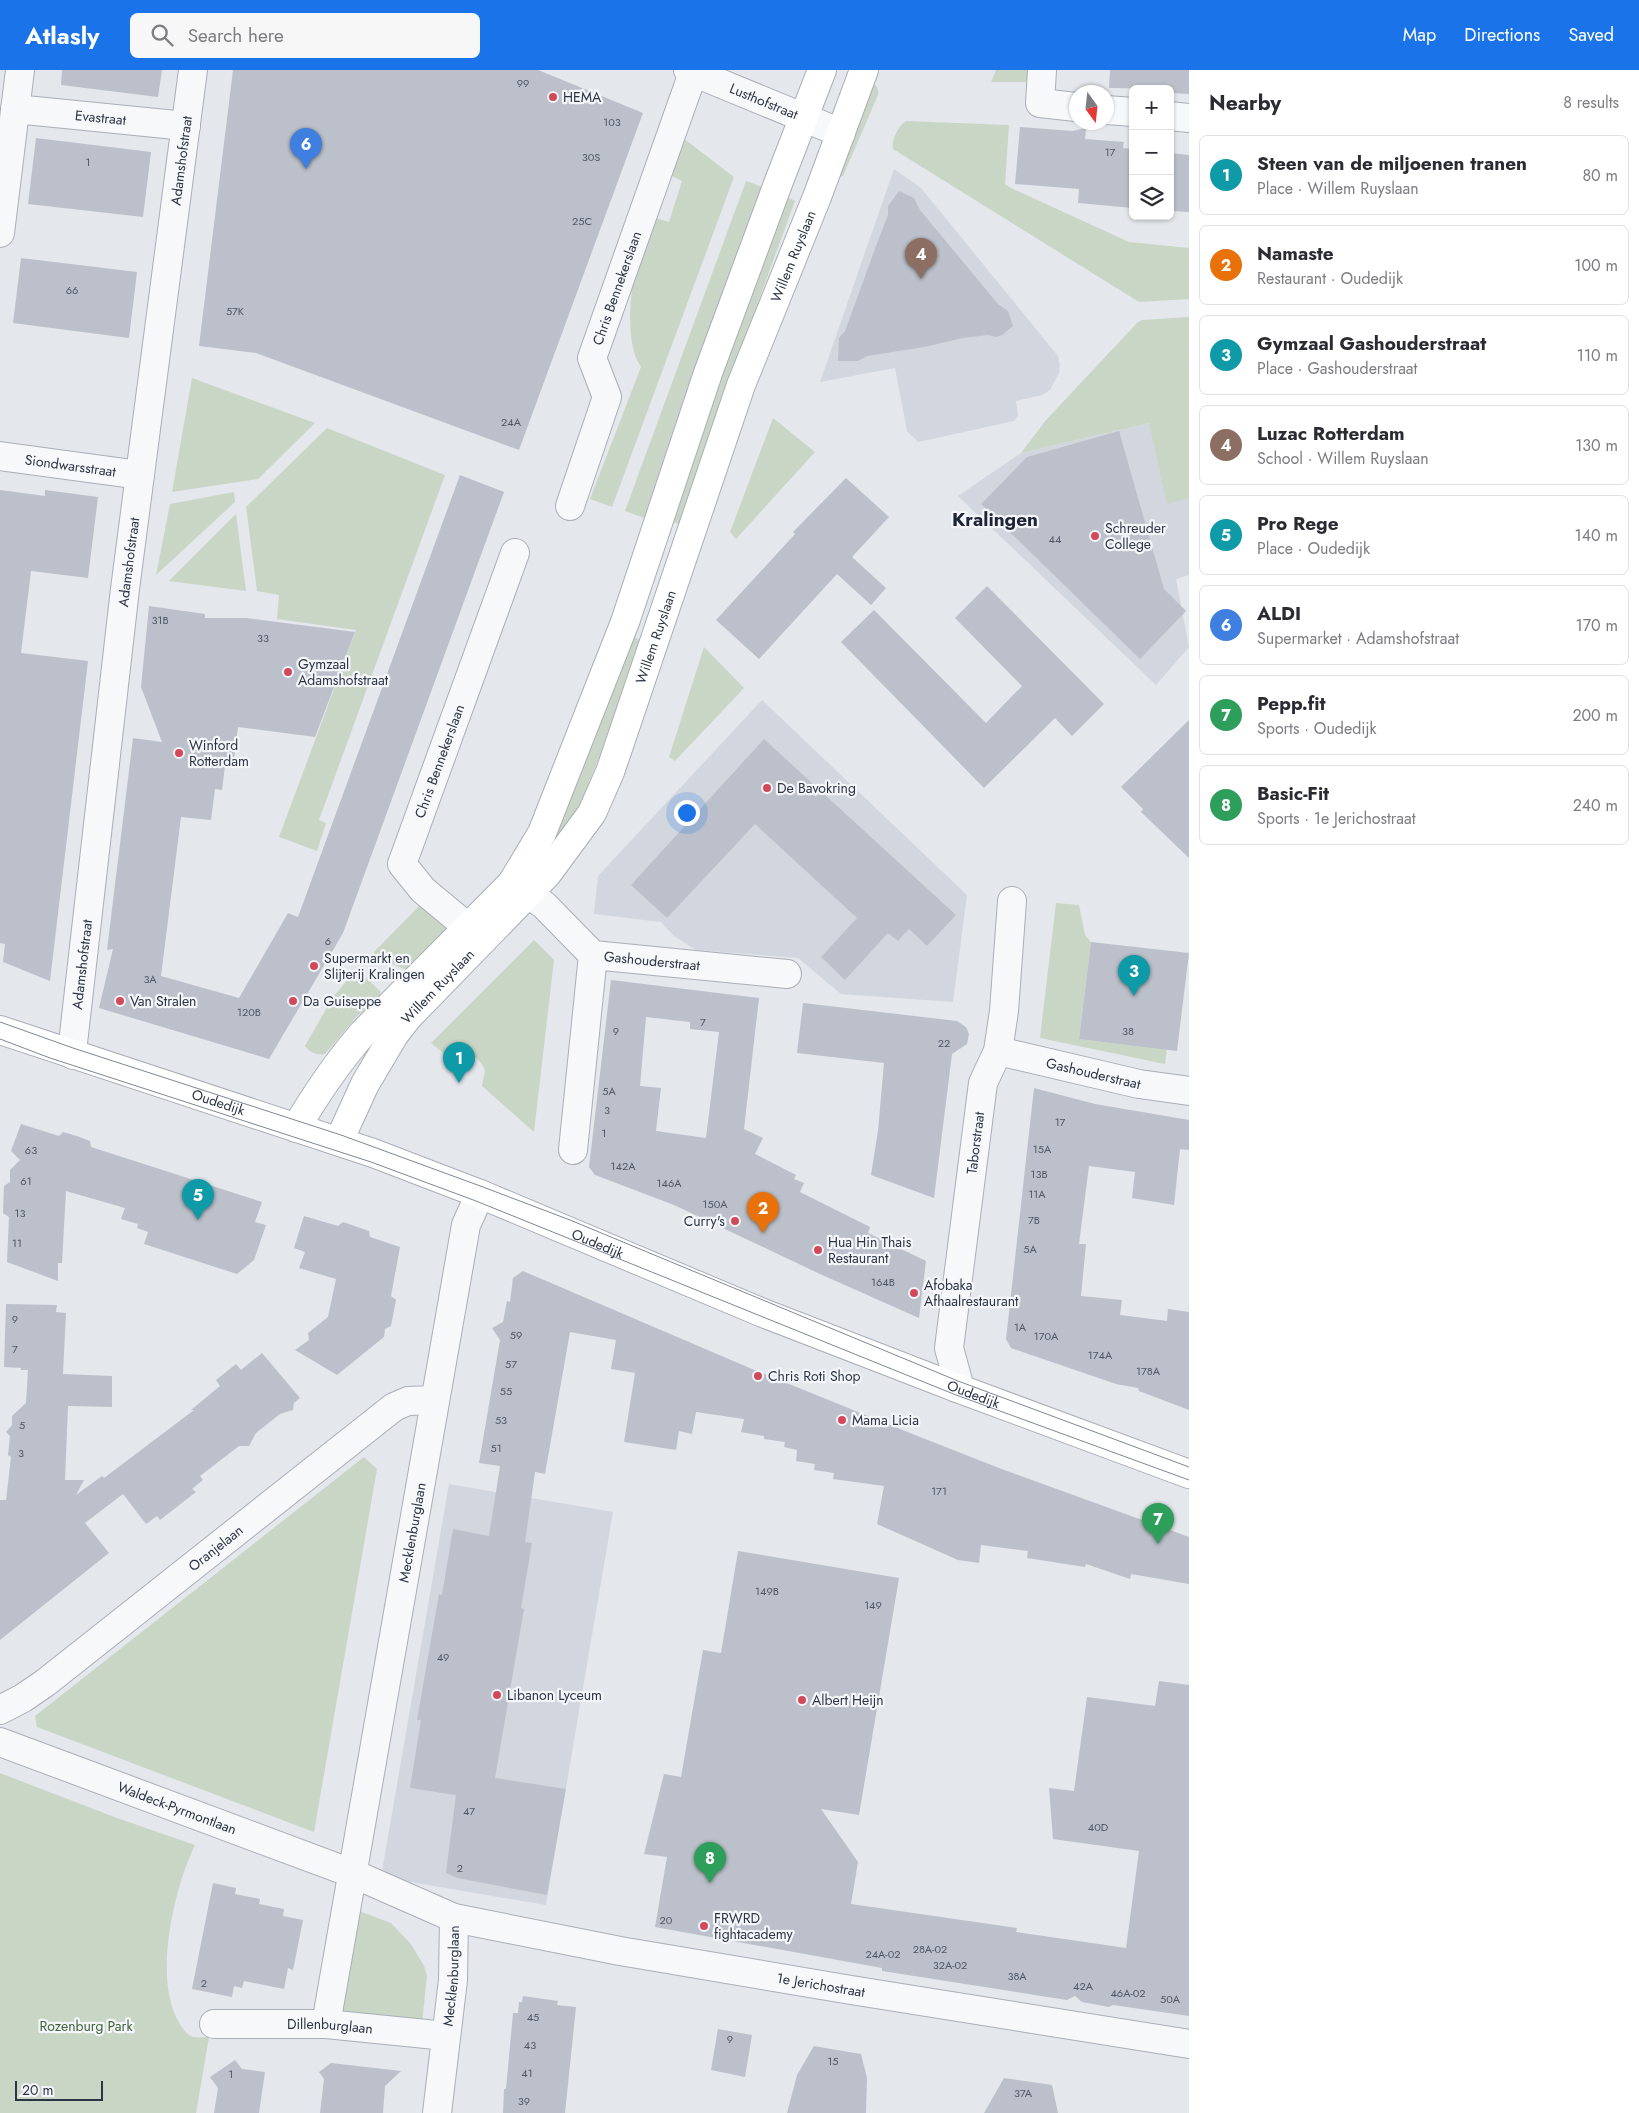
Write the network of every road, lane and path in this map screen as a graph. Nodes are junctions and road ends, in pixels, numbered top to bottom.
1 (20, 70) edge
2 (193, 70) edge
3 (822, 70) edge
4 (864, 70) edge
5 (1042, 70) edge
6 (692, 71) edge
7 (1069, 105) edge
8 (15, 109) junction
9 (1114, 111) edge
10 (1129, 112) edge
11 (1174, 116) edge
12 (804, 117) junction
13 (1189, 118) edge
14 (186, 126) junction
15 (841, 133) junction
16 (0, 232) edge
17 (0, 456) edge
18 (140, 475) junction
19 (570, 506) dead end
20 (515, 553) dead end
21 (520, 888) junction
22 (1012, 901) dead end
23 (476, 934) junction
24 (592, 955) junction
25 (787, 974) dead end
26 (0, 1030) edge
27 (998, 1051) junction
28 (73, 1055) junction
29 (1189, 1091) edge
30 (296, 1128) junction
31 (339, 1141) junction
32 (573, 1150) dead end
33 (480, 1194) junction
34 (957, 1388) junction
35 (434, 1400) junction
36 (1189, 1474) edge
37 (0, 1710) edge
38 (0, 1742) edge
39 (354, 1874) junction
40 (454, 1918) junction
41 (214, 2024) dead end
42 (326, 2024) junction
43 (446, 2036) junction
44 (1189, 2044) edge
45 (437, 2113) edge

1 - 8 street
2 - 14 street, Adamshofstraat
3 - 12 street, Willem Ruyslaan
4 - 15 street, Willem Ruyslaan
5 - 7 street
6 - 12 street, Lusthofstraat
6 - 19 street, Chris Bennekerslaan
8 - 14 street, Evastraat
8 - 16 street
9 - 10 street
11 - 13 street
12 - 15 street, Lusthofstraat
12 - 21 street, Willem Ruyslaan
14 - 18 street, Adamshofstraat
15 - 21 street, Willem Ruyslaan
17 - 18 street, Siondwarsstraat
18 - 28 street, Adamshofstraat
20 - 23 street, Chris Bennekerslaan
21 - 23 street, Willem Ruyslaan
21 - 24 street, Gashouderstraat
22 - 27 street, Taborstraat
23 - 30 street, Willem Ruyslaan
23 - 31 street, Willem Ruyslaan
24 - 25 street, Gashouderstraat
24 - 32 street
26 - 28 street, Oudedijk
27 - 29 street, Gashouderstraat
27 - 34 street, Taborstraat
28 - 30 street, Oudedijk
30 - 31 street, Oudedijk
31 - 33 street, Oudedijk
33 - 34 street, Oudedijk
33 - 35 street, Mecklenburglaan
34 - 36 street, Oudedijk
35 - 37 street, Oranjelaan
35 - 39 street, Mecklenburglaan
38 - 39 street, Waldeck-Pyrmontlaan
39 - 40 street, Mecklenburglaan
39 - 42 street, Mecklenburglaan
40 - 43 street, Mecklenburglaan
40 - 44 street, 1e Jerichostraat
41 - 42 street, Dillenburglaan
42 - 43 street, Dillenburglaan
43 - 45 street, Mecklenburglaan

